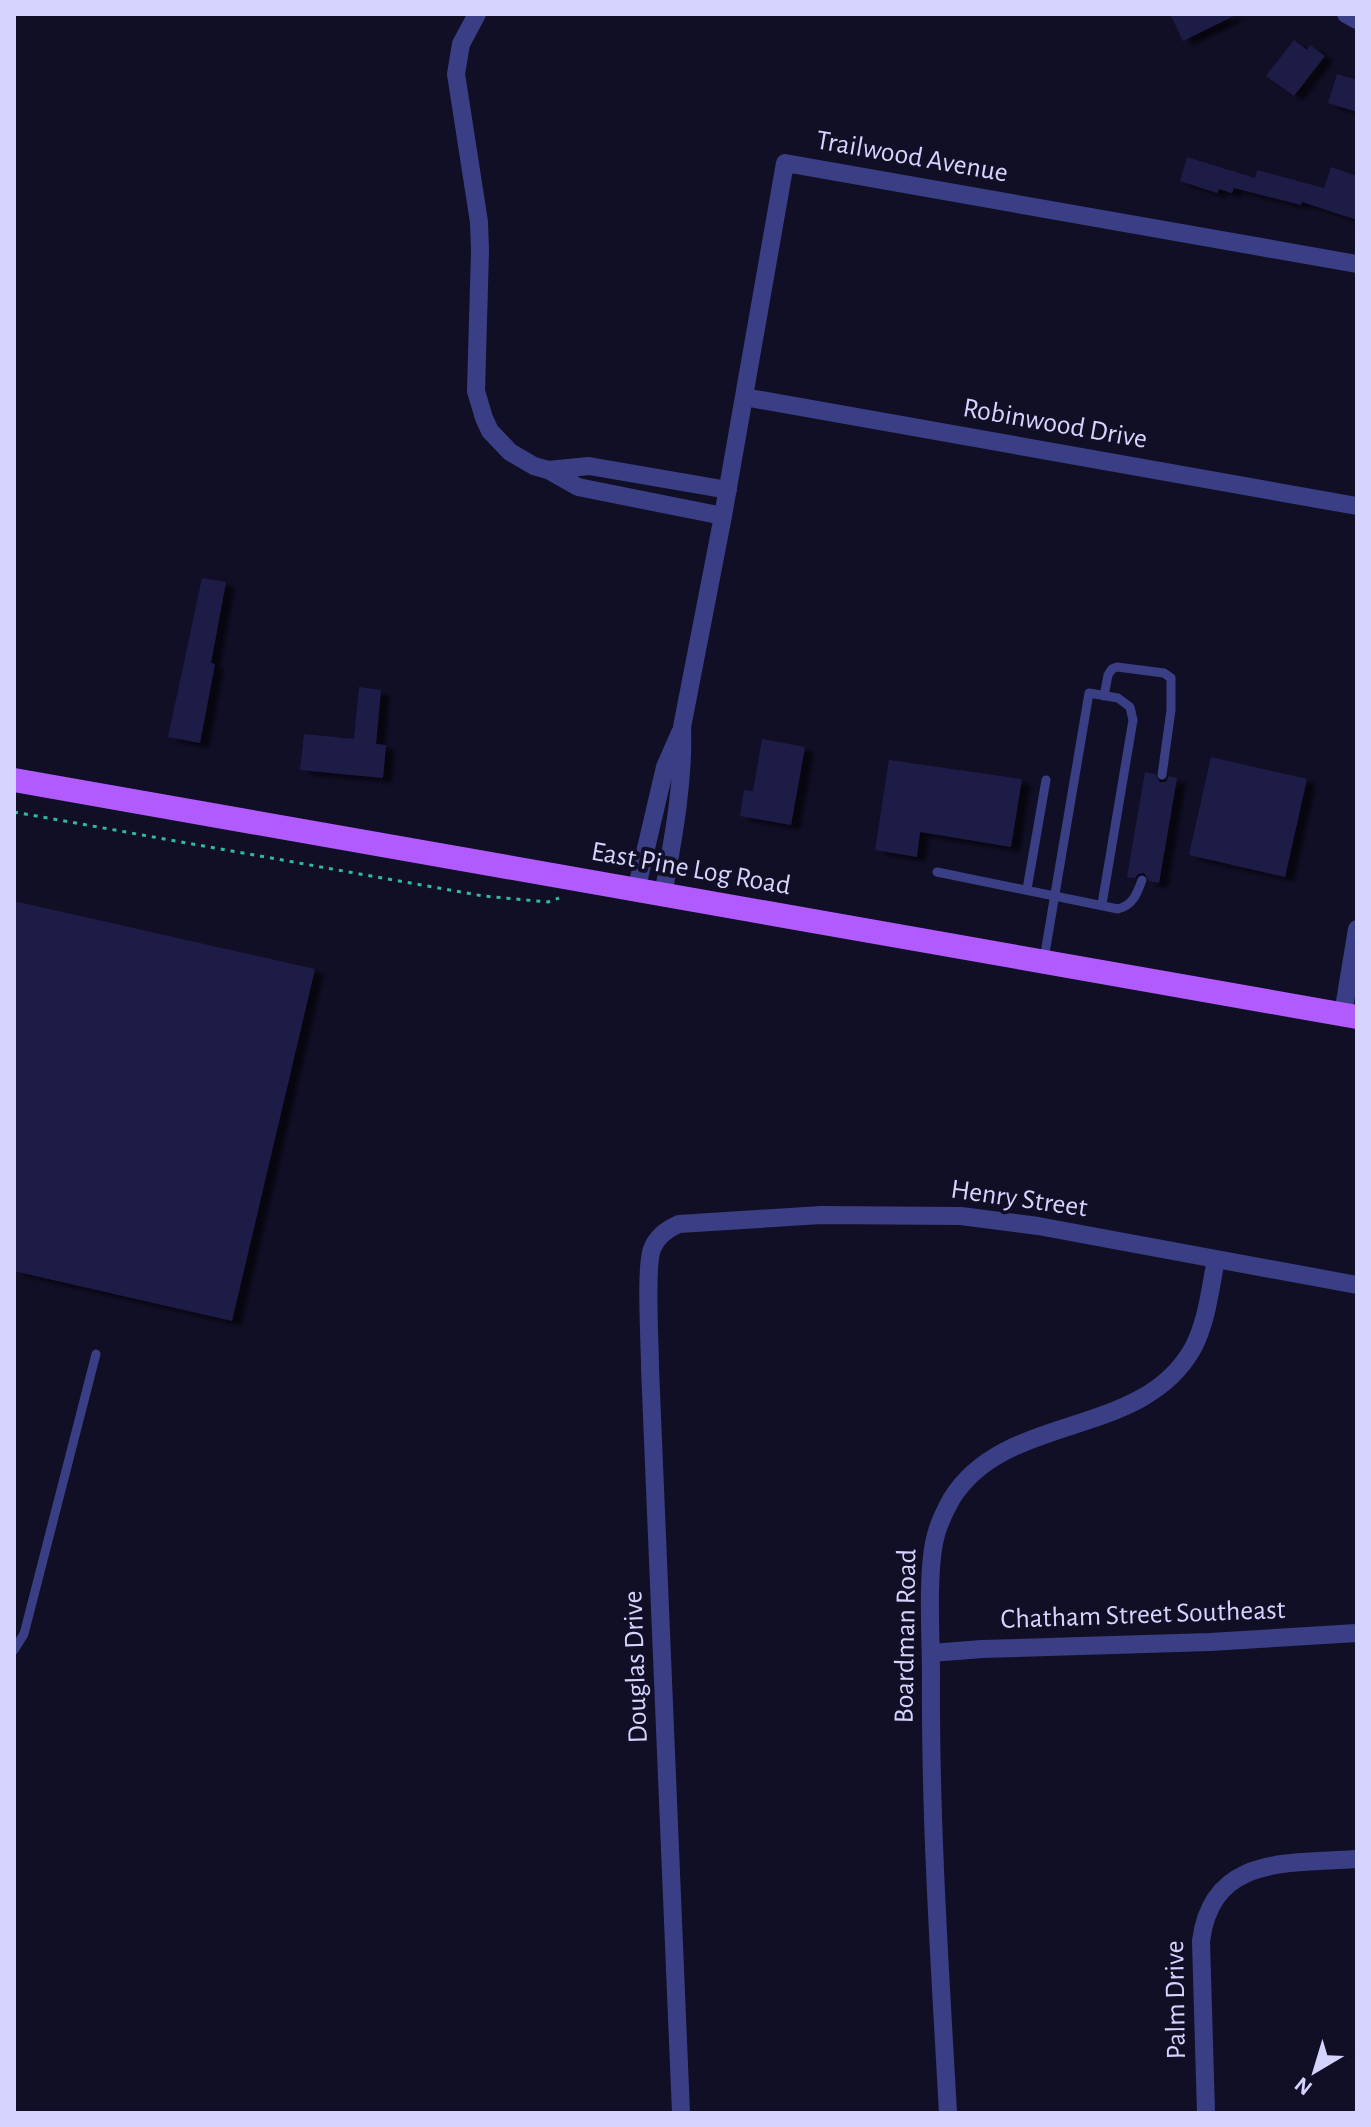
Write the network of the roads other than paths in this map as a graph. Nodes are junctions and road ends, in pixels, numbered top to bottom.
1 (477, 14) edge
2 (1346, 14) edge
3 (1357, 20) edge
4 (1357, 264) edge
5 (744, 397) junction
6 (548, 470) junction
7 (728, 490) junction
8 (1357, 506) edge
9 (723, 516) junction
10 (1104, 696) junction
11 (682, 727) junction
12 (1162, 775) dead end
13 (14, 780) edge
14 (1046, 780) dead end
15 (937, 872) dead end
16 (1142, 880) dead end
17 (1027, 889) junction
18 (636, 891) junction
19 (1055, 894) junction
20 (663, 895) junction
21 (1102, 904) junction
22 (1357, 929) edge
23 (1044, 962) junction
24 (1350, 1015) edge
25 (671, 1228) joint
26 (1216, 1260) junction
27 (1357, 1285) edge
28 (96, 1354) dead end
29 (1357, 1633) edge
30 (14, 1650) edge
31 (931, 1653) junction
32 (1357, 1859) edge
33 (681, 2113) edge
34 (948, 2113) edge
35 (1206, 2113) edge

1 - 6 street
2 - 3 street
4 - 5 street, Trailwood Avenue
5 - 7 street, Trailwood Avenue
5 - 8 street, Robinwood Drive
6 - 7 street
6 - 9 street
7 - 9 street, Trailwood Avenue
9 - 11 street, Trailwood Avenue
10 - 12 lane
10 - 19 lane
10 - 21 lane
11 - 18 street, Trailwood Avenue
11 - 20 street, Trailwood Avenue
13 - 18 main road, East Pine Log Road
14 - 17 lane
15 - 17 lane
16 - 21 lane
17 - 19 lane
18 - 20 main road, East Pine Log Road
19 - 21 lane
19 - 23 lane
20 - 23 main road, East Pine Log Road
22 - 24 street
23 - 24 main road, East Pine Log Road
25 - 26 street, Henry Street
25 - 33 street, Douglas Drive
26 - 27 street, Henry Street
26 - 31 street, Boardman Road
28 - 30 lane
29 - 31 street, Chatham Street Southeast
31 - 34 street, Boardman Road
32 - 35 street, Palm Drive

